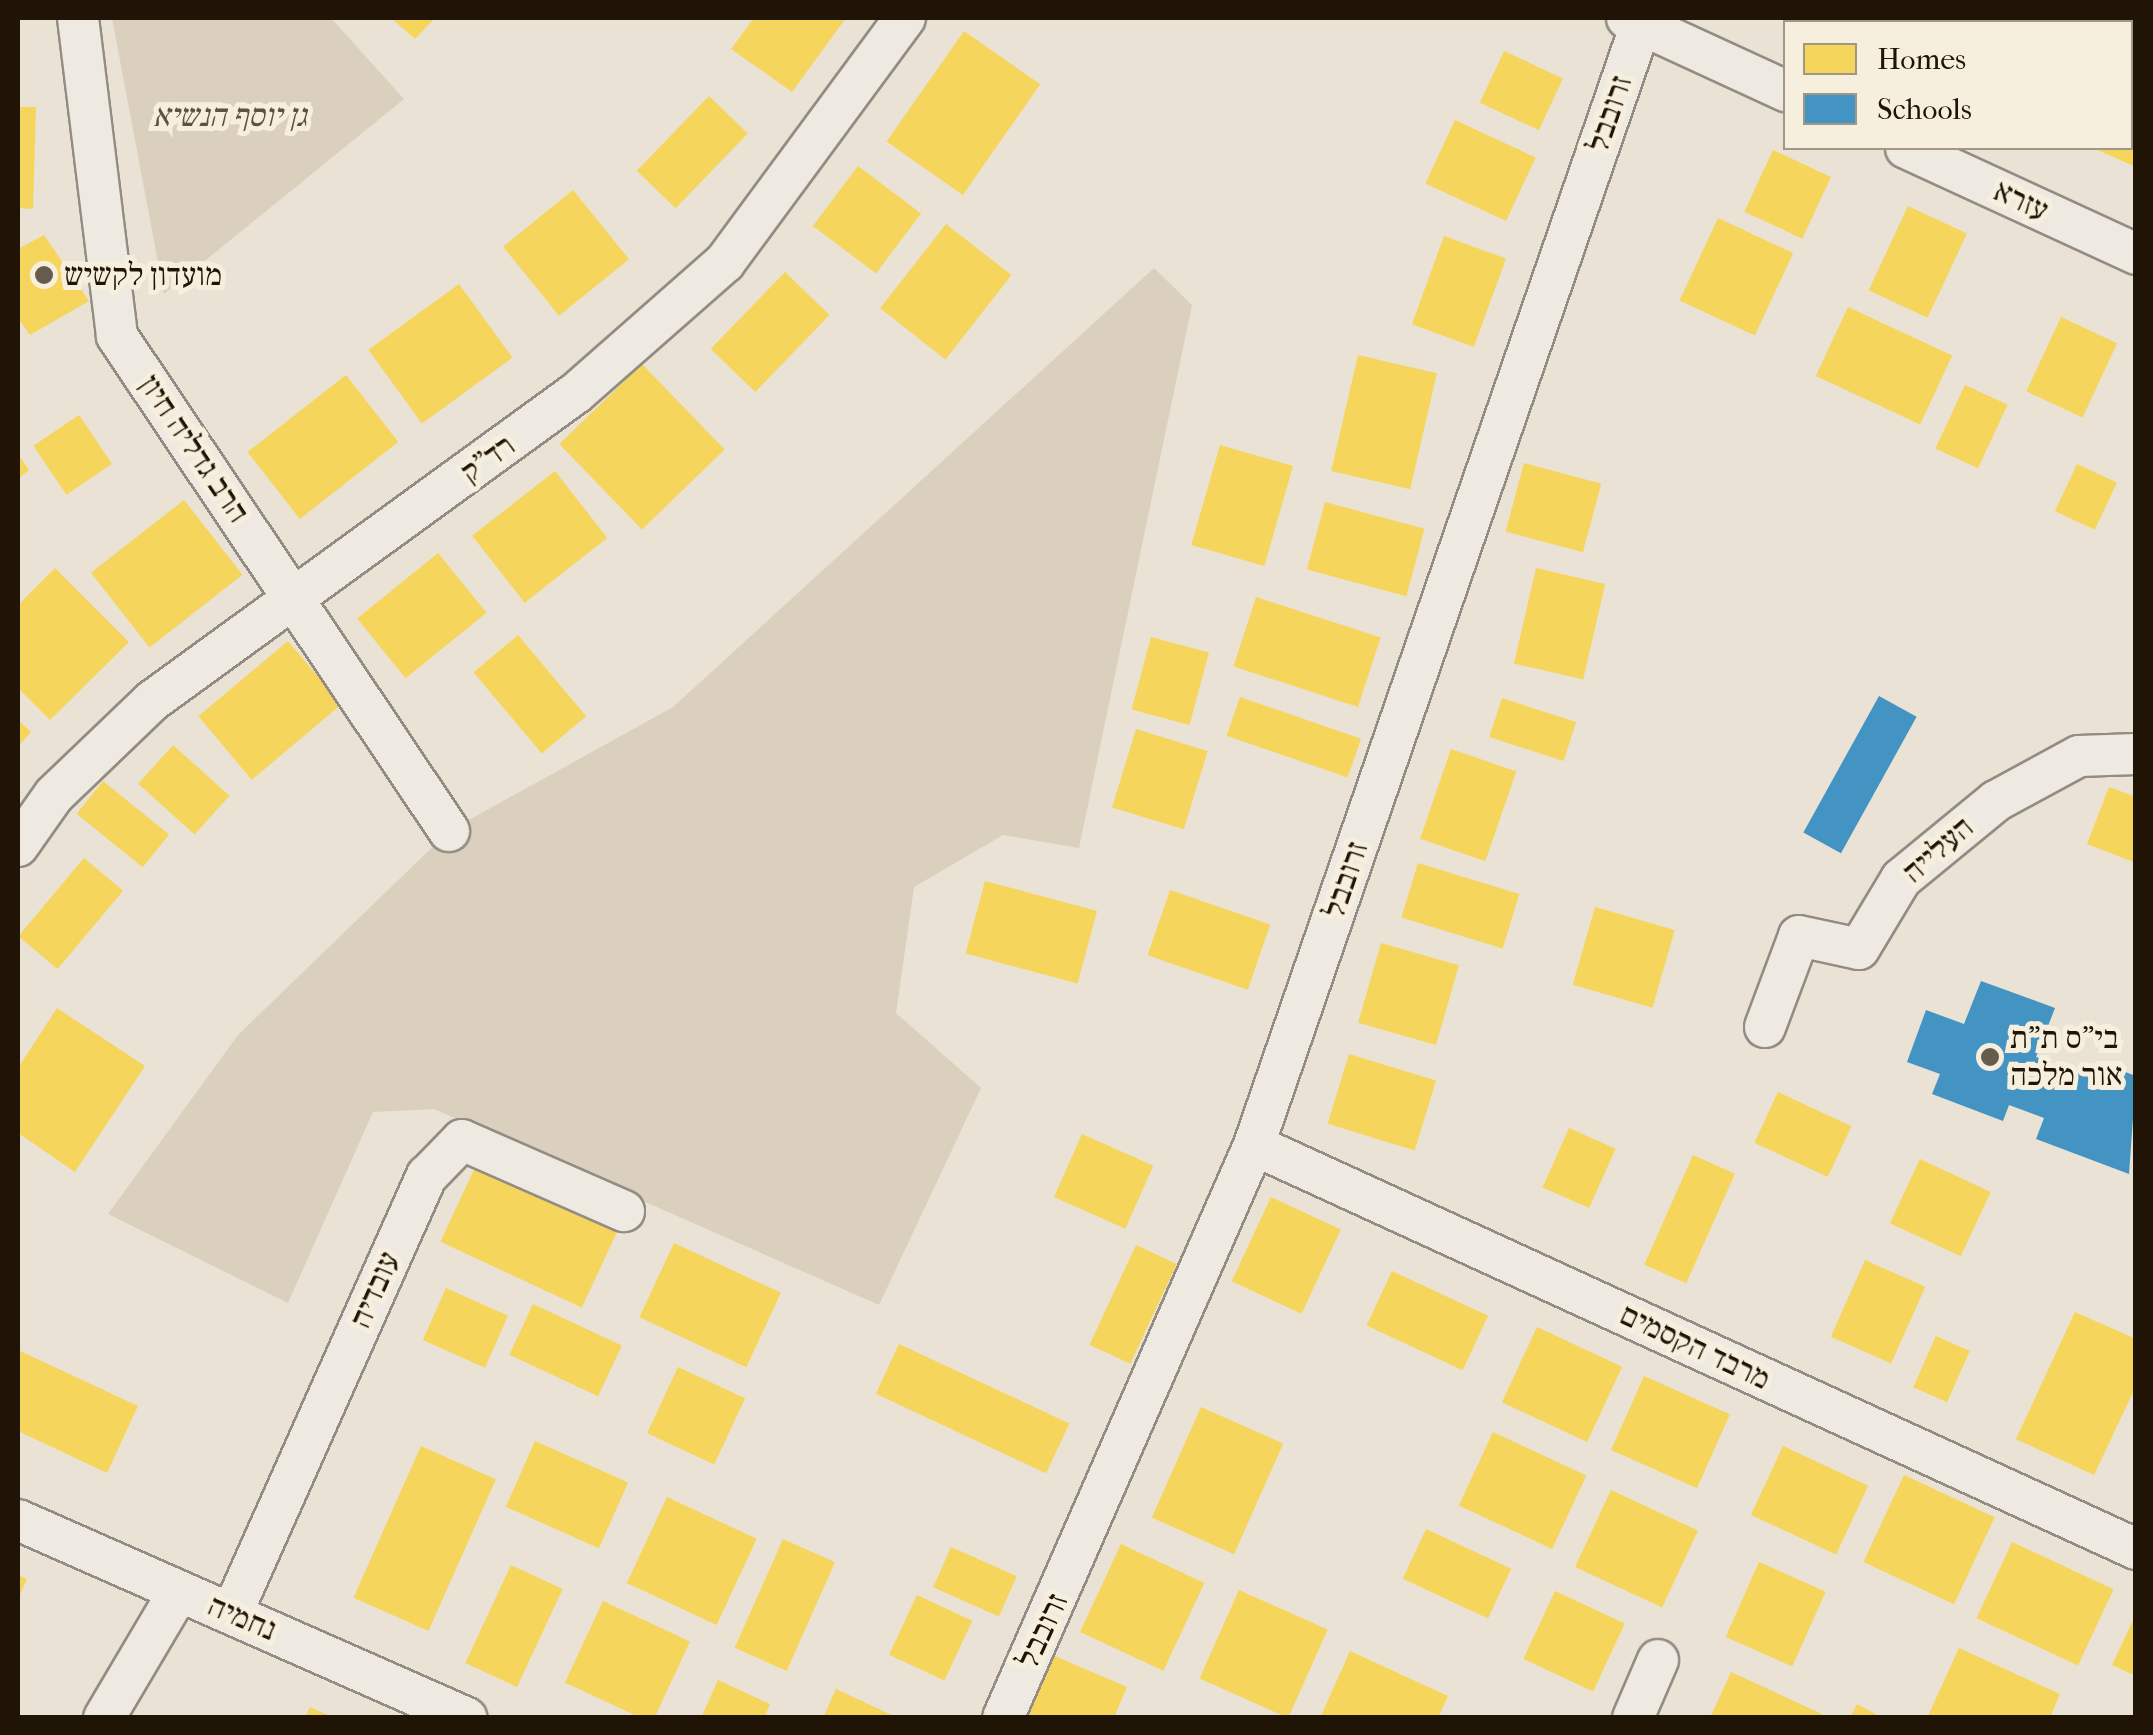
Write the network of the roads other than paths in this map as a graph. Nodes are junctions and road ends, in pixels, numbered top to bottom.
1 (78, 18) edge
2 (905, 18) edge
3 (1634, 21) edge
4 (1783, 90) edge
5 (1910, 150) edge
6 (2136, 254) edge
7 (296, 598) junction
8 (2136, 754) edge
9 (449, 830) dead end
10 (18, 846) edge
11 (1765, 1027) dead end
12 (1254, 1144) junction
13 (624, 1211) dead end
14 (18, 1520) edge
15 (2136, 1549) edge
16 (179, 1591) junction
17 (232, 1612) junction
18 (1658, 1660) dead end
19 (106, 1716) edge
20 (466, 1718) edge
21 (1003, 1718) edge
22 (1633, 1718) edge

1 - 7 street, הרב גדליה חיון
2 - 7 street, רד"ק
3 - 4 street
3 - 12 street, זרובבל
5 - 6 street, עזרא
7 - 9 street, הרב גדליה חיון
7 - 10 street, רד"ק
8 - 11 street, העלייה
12 - 15 street, מרבד הקסמים
12 - 21 street, זרובבל
13 - 17 street, עובדיה
14 - 16 street, נחמיה
16 - 17 street, נחמיה
16 - 19 street
17 - 20 street, נחמיה
18 - 22 street

